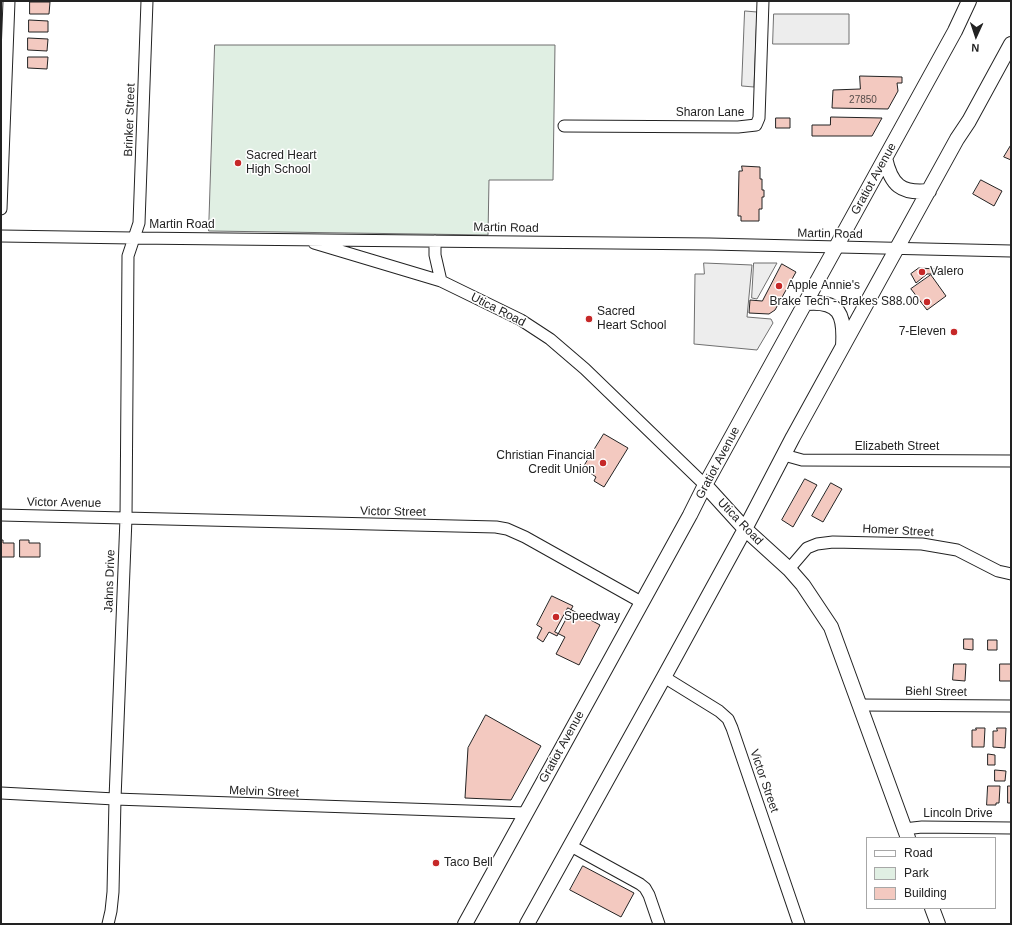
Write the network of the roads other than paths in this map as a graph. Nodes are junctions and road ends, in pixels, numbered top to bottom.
1 (9, 1) edge
2 (146, 1) edge
3 (763, 1) edge
4 (970, 1) edge
5 (1011, 44) edge
6 (564, 126) dead end
7 (885, 158) junction
8 (929, 191) junction
9 (1, 209) edge
10 (1, 236) edge
11 (133, 238) junction
12 (300, 239) junction
13 (435, 241) junction
14 (836, 248) junction
15 (897, 249) junction
16 (1011, 251) edge
17 (441, 281) junction
18 (806, 303) junction
19 (843, 348) junction
20 (784, 455) junction
21 (1011, 461) edge
22 (705, 485) junction
23 (1, 515) edge
24 (126, 518) junction
25 (745, 529) junction
26 (789, 569) junction
27 (1011, 574) edge
28 (641, 602) junction
29 (664, 677) junction
30 (860, 705) junction
31 (1011, 706) edge
32 (1, 793) edge
33 (115, 800) junction
34 (526, 813) junction
35 (1011, 828) edge
36 (906, 833) edge
37 (571, 846) junction
38 (932, 909) edge
39 (468, 921) edge
40 (108, 924) edge
41 (527, 924) edge
42 (659, 924) edge
43 (799, 924) edge
44 (938, 924) edge

1 - 9 street
2 - 11 street, Brinker Street
3 - 6 street, Sharon Lane
4 - 7 main road, Gratiot Avenue
5 - 8 main road
7 - 8 main road
7 - 14 main road, Gratiot Avenue
8 - 15 main road
10 - 11 street, Martin Road
11 - 12 street, Martin Road
11 - 24 street, Jahns Drive
12 - 13 street, Martin Road
12 - 17 street, Utica Road
13 - 14 street, Martin Road
13 - 17 street
14 - 15 street, Martin Road
14 - 18 main road, Gratiot Avenue
15 - 16 street, Martin Road
15 - 19 main road
17 - 22 street, Utica Road
18 - 19 main road
18 - 22 main road, Gratiot Avenue
19 - 20 main road
20 - 21 street, Elizabeth Street
20 - 25 main road
22 - 25 main road, Utica Road
22 - 28 main road, Gratiot Avenue
23 - 24 street, Victor Avenue
24 - 28 street, Victor Street
24 - 33 street, Jahns Drive
25 - 26 main road, Utica Road
25 - 29 main road
26 - 27 street, Homer Street
26 - 30 main road, Utica Road
28 - 34 main road, Gratiot Avenue
29 - 37 main road
29 - 43 street, Victor Street
30 - 31 street, Biehl Street
30 - 36 main road, Utica Road
32 - 33 street, Melvin Street
33 - 34 street, Melvin Street
33 - 40 street, Jahns Drive
34 - 39 main road, Gratiot Avenue
35 - 36 street, Lincoln Drive
37 - 41 main road
37 - 42 street
38 - 44 main road

